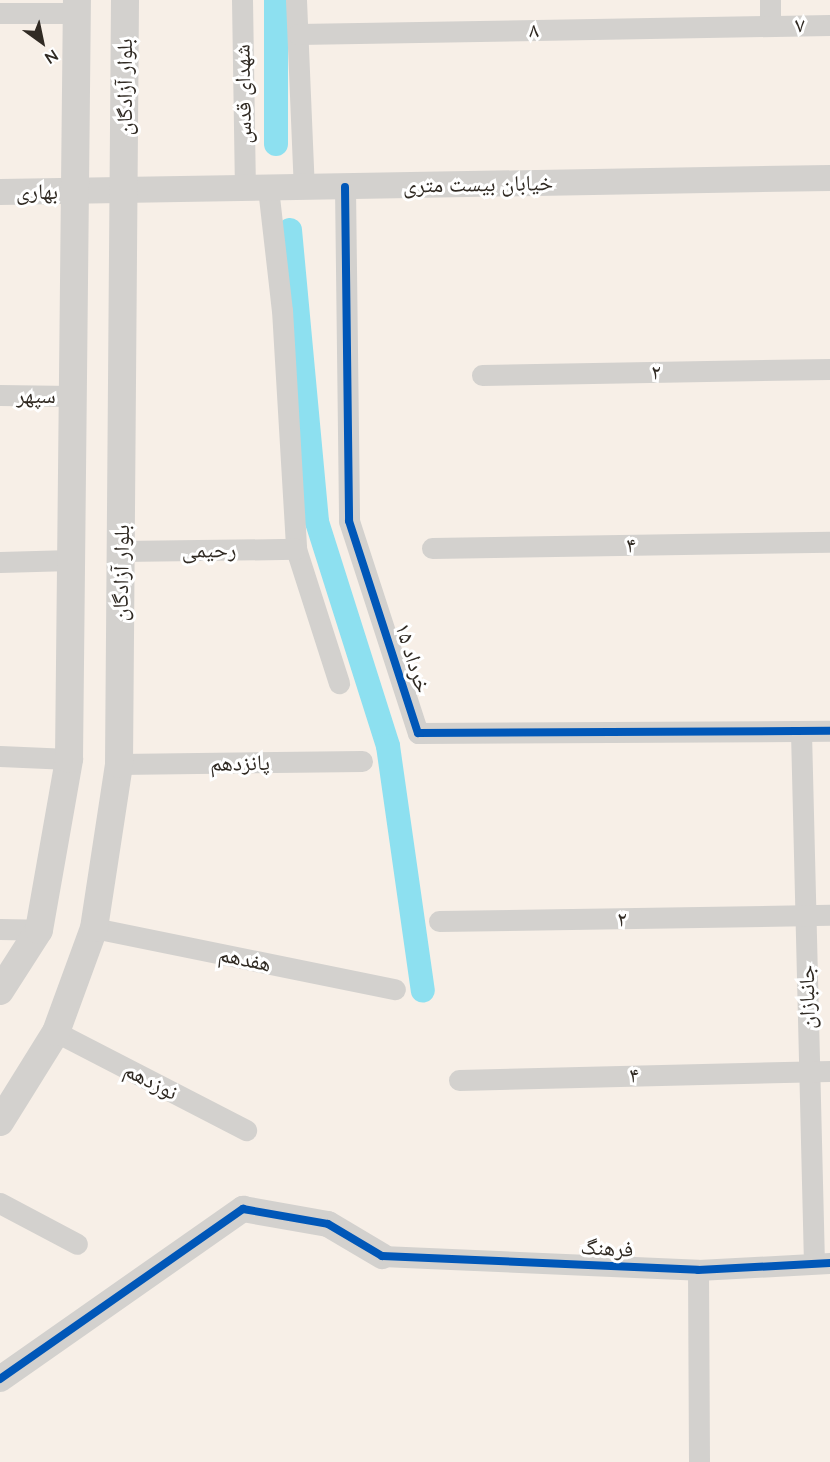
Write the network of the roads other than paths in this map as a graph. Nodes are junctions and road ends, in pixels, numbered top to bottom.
1 (125, 0) edge
2 (242, 0) edge
3 (296, 0) edge
4 (770, 0) edge
5 (77, 7) edge
6 (0, 13) edge
7 (830, 24) edge
8 (770, 25) junction
9 (298, 34) junction
10 (830, 178) edge
11 (304, 187) junction
12 (345, 187) junction
13 (256, 188) junction
14 (126, 190) junction
15 (0, 192) edge
16 (75, 192) junction
17 (830, 369) edge
18 (482, 375) dead end
19 (0, 395) edge
20 (72, 396) junction
21 (830, 542) edge
22 (432, 548) dead end
23 (296, 549) junction
24 (122, 551) junction
25 (71, 560) junction
26 (0, 562) edge
27 (339, 683) dead end
28 (830, 731) edge
29 (801, 732) junction
30 (0, 756) edge
31 (69, 759) junction
32 (362, 761) dead end
33 (119, 764) junction
34 (830, 915) edge
35 (805, 916) junction
36 (439, 921) dead end
37 (94, 928) junction
38 (0, 929) edge
39 (39, 930) junction
40 (395, 989) dead end
41 (0, 991) edge
42 (56, 1032) junction
43 (808, 1071) junction
44 (830, 1071) edge
45 (459, 1080) dead end
46 (0, 1122) edge
47 (246, 1130) dead end
48 (0, 1203) edge
49 (77, 1244) dead end
50 (382, 1256) joint
51 (822, 1263) edge
52 (698, 1270) junction
53 (0, 1379) edge
54 (699, 1462) edge

1 - 14 main road, بلوار آزادگان
2 - 13 street, شهدای قدس
3 - 9 street
4 - 8 street
5 - 6 street
5 - 16 main road
7 - 8 street, ۷
8 - 9 street, ۸
9 - 11 street
10 - 12 street, خیابان بیست متری
11 - 12 street, خیابان بیست متری
11 - 13 street, خیابان بیست متری
12 - 29 street, ۱۵ خرداد
13 - 14 street, خیابان بیست متری
13 - 23 street, شهدای قدس
14 - 16 street, بهاری
14 - 24 main road, بلوار آزادگان
15 - 16 street, بهاری
16 - 20 main road
17 - 18 street, ۲
19 - 20 street, سپهر
20 - 25 main road
21 - 22 street, ۴
23 - 24 street, رحیمی
23 - 27 street, شهدای قدس
24 - 33 main road, بلوار آزادگان
25 - 26 street
25 - 31 main road
28 - 29 street, ۱۵ خرداد
29 - 35 street, جانبازان
30 - 31 street
31 - 39 main road
32 - 33 street, پانزدهم
33 - 37 main road, بلوار آزادگان
34 - 35 street, ۲
35 - 36 street, ۲
35 - 43 street, جانبازان
37 - 40 street, هفدهم
37 - 42 main road, بلوار آزادگان
38 - 39 street
39 - 41 main road
42 - 46 main road, بلوار آزادگان
42 - 47 street, نوزدهم
43 - 44 street, ۴
43 - 45 street, ۴
43 - 51 street, جانبازان
48 - 49 street
50 - 52 street, فرهنگ
50 - 53 street
51 - 52 street, فرهنگ
52 - 54 street

